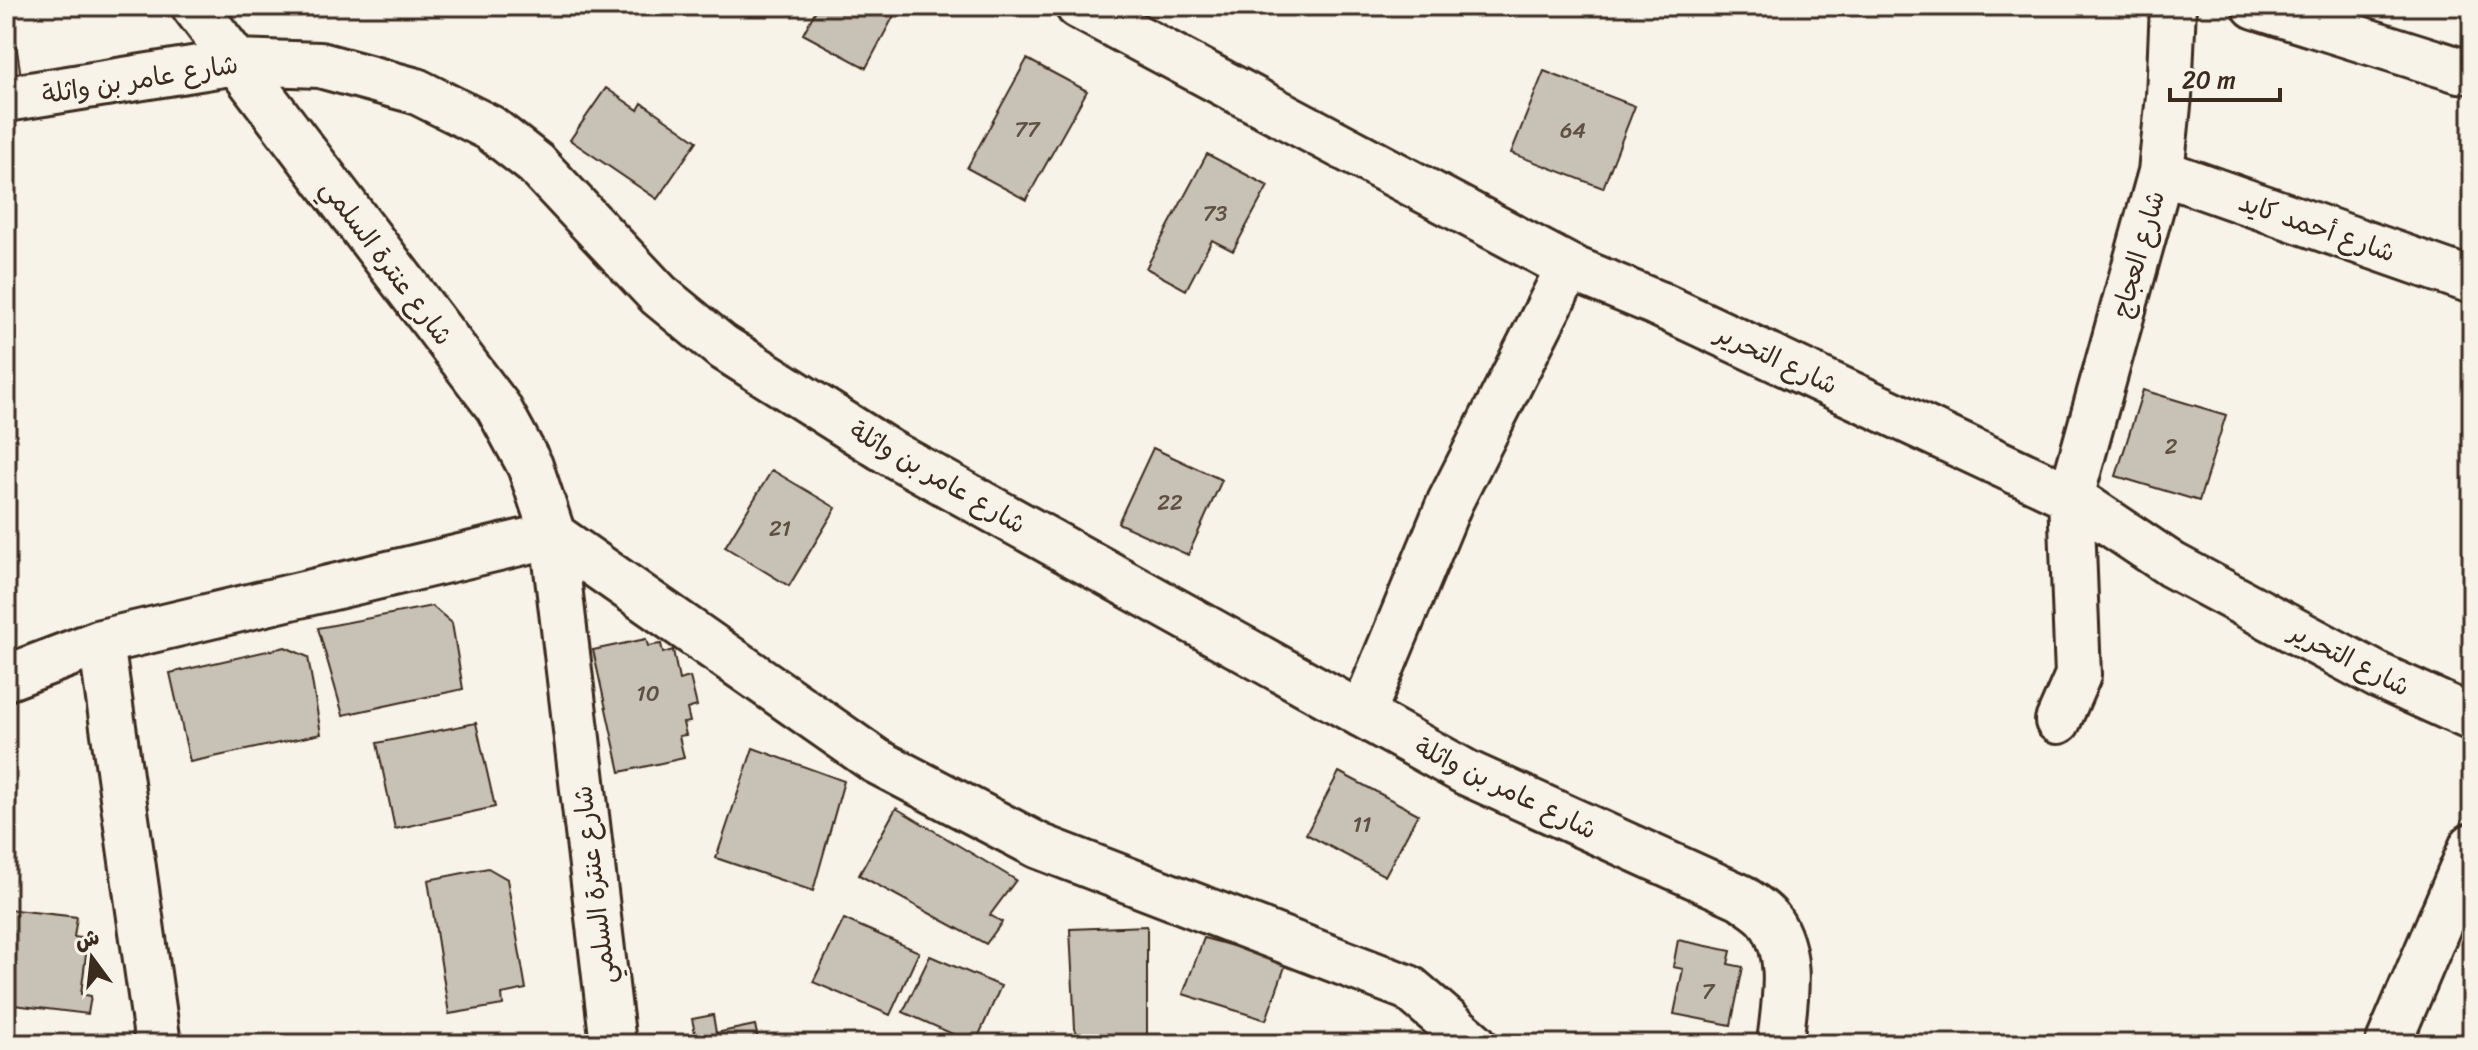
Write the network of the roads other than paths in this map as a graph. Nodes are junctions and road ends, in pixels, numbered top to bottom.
1 (194, 6) edge
2 (2173, 6) edge
3 (2255, 6) edge
4 (1080, 7) edge
5 (236, 62) junction
6 (2472, 71) edge
7 (6, 99) edge
8 (2161, 172) junction
9 (1569, 267) junction
10 (2472, 281) edge
11 (2071, 497) junction
12 (553, 535) junction
13 (101, 642) junction
14 (6, 678) edge
15 (1362, 715) junction
16 (2472, 718) edge
17 (2058, 721) dead end
18 (2472, 846) edge
19 (158, 1044) edge
20 (613, 1044) edge
21 (1474, 1044) edge
22 (1780, 1044) edge
23 (2388, 1044) edge

1 - 5 street, شارع عنترة السلمي
2 - 8 street, شارع العجاج
3 - 6 street
4 - 9 street, شارع التحرير
5 - 7 street, شارع عامر بن واثلة
5 - 12 street, شارع عنترة السلمي
5 - 15 street, شارع عامر بن واثلة
8 - 10 street, شارع أحمد كايد
8 - 11 street, شارع العجاج
9 - 11 street, شارع التحرير
9 - 15 street
11 - 16 street, شارع التحرير
11 - 17 street, شارع العجاج
12 - 13 street
12 - 20 street, شارع عنترة السلمي
12 - 21 street
13 - 14 street
13 - 19 street
15 - 22 street, شارع عامر بن واثلة
18 - 23 street

